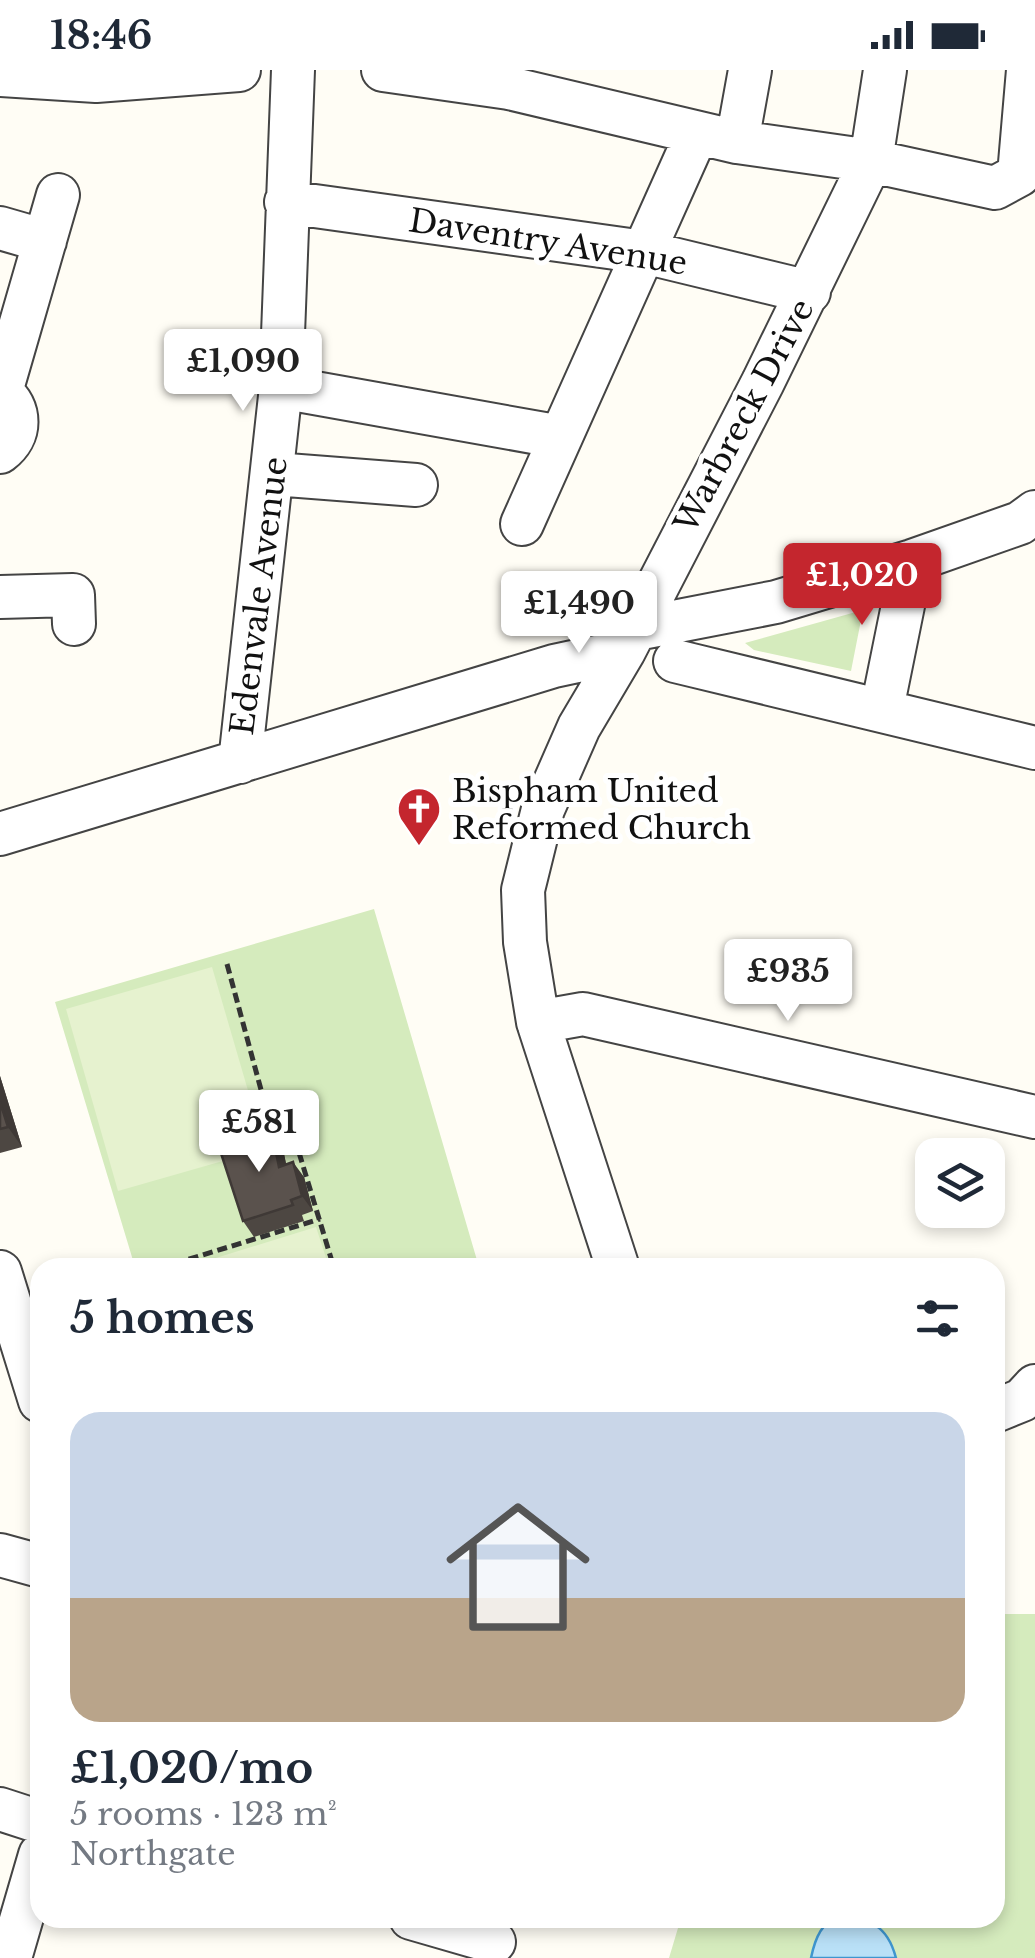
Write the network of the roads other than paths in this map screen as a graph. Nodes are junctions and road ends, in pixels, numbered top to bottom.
1 (239, 70) edge
2 (293, 70) edge
3 (383, 70) edge
4 (750, 70) edge
5 (885, 70) edge
6 (1028, 70) edge
7 (0, 76) edge
8 (717, 138) junction
9 (871, 161) junction
10 (58, 194) dead end
11 (286, 202) junction
12 (0, 228) edge
13 (45, 241) junction
14 (644, 252) junction
15 (809, 292) junction
16 (281, 387) junction
17 (1, 392) edge
18 (561, 437) junction
19 (0, 452) edge
20 (274, 474) junction
21 (416, 484) dead end
22 (1035, 512) edge
23 (522, 524) dead end
24 (912, 561) junction
25 (0, 597) edge
26 (74, 624) dead end
27 (628, 640) junction
28 (675, 661) dead end
29 (882, 709) junction
30 (1035, 748) edge
31 (240, 762) junction
32 (0, 834) edge
33 (538, 1022) junction
34 (1035, 1117) edge
35 (615, 1258) edge
36 (0, 1272) edge
37 (30, 1368) edge
38 (1035, 1386) edge
39 (1005, 1406) edge
40 (0, 1554) edge
41 (30, 1563) edge
42 (0, 1809) edge
43 (30, 1819) edge
44 (30, 1889) edge
45 (451, 1928) edge
46 (495, 1939) edge
47 (10, 1958) edge

1 - 7 street
2 - 11 street, Edenvale Avenue
3 - 8 street
4 - 8 street
5 - 9 street, Warbreck Drive
6 - 9 street
8 - 9 street
8 - 14 street
9 - 15 street, Warbreck Drive
10 - 13 street
11 - 14 street, Daventry Avenue
11 - 16 street, Edenvale Avenue
12 - 13 street
13 - 17 street
14 - 15 street, Daventry Avenue
14 - 18 street
15 - 27 street, Warbreck Drive
16 - 18 street
16 - 20 street, Edenvale Avenue
17 - 19 street
18 - 23 street
20 - 21 street
20 - 31 street, Edenvale Avenue
22 - 24 street
24 - 27 street
24 - 29 street
25 - 26 street
27 - 31 street
27 - 33 street, Warbreck Drive
28 - 29 street
29 - 30 street
31 - 32 street
33 - 34 street
33 - 35 street, Warbreck Drive
36 - 37 street
38 - 39 street
40 - 41 street
42 - 43 street
44 - 47 street
45 - 46 street

